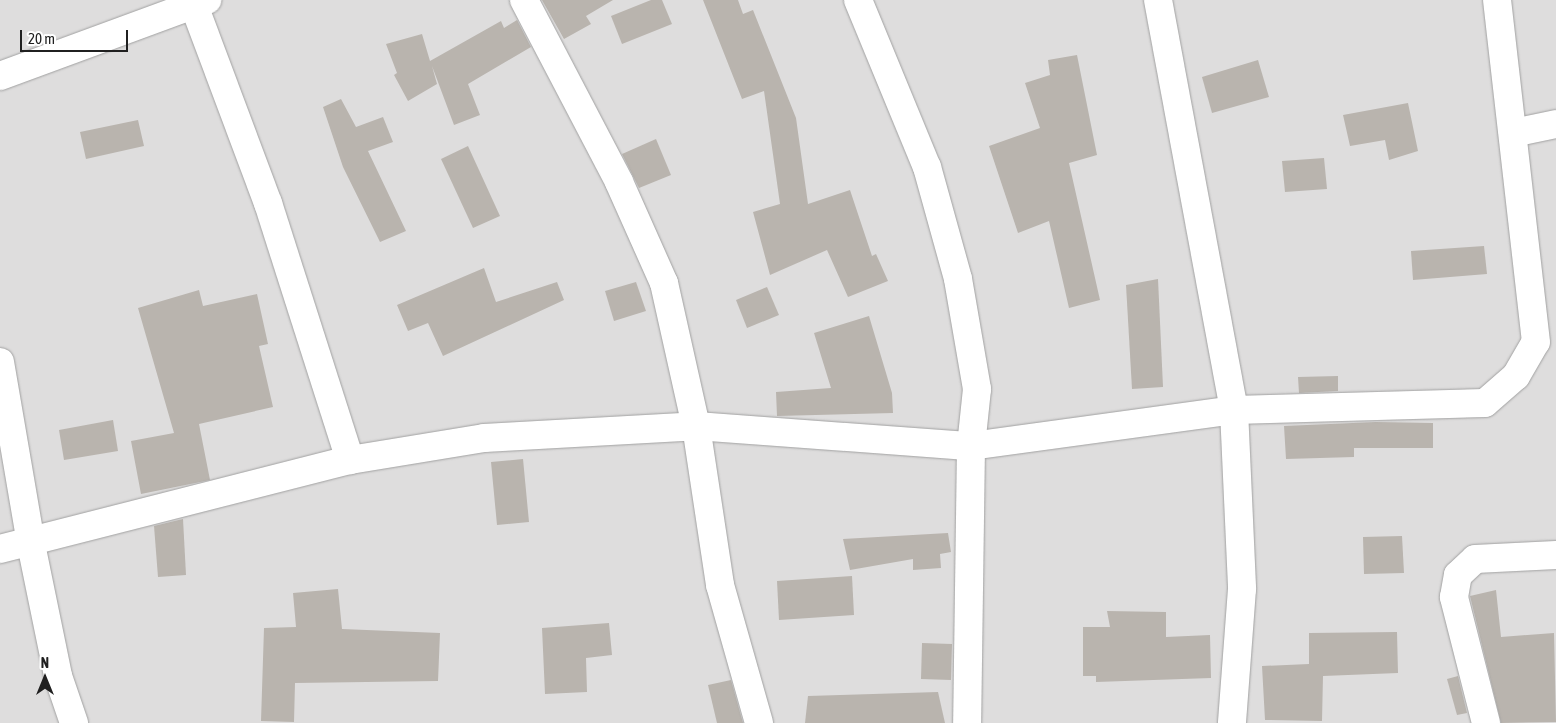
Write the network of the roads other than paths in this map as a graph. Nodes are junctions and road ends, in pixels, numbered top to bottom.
1 (524, 0) edge
2 (858, 0) edge
3 (1158, 0) edge
4 (1497, 0) edge
5 (198, 2) edge
6 (0, 76) edge
7 (1556, 124) edge
8 (1513, 133) junction
9 (0, 362) edge
10 (1234, 410) junction
11 (696, 426) junction
12 (970, 446) junction
13 (350, 460) junction
14 (31, 544) junction
15 (0, 549) edge
16 (1556, 555) edge
17 (74, 723) edge
18 (759, 723) edge
19 (967, 723) edge
20 (1232, 723) edge
21 (1486, 723) edge

1 - 11 street
2 - 12 street
3 - 10 street
4 - 8 street
5 - 6 street
5 - 13 street
7 - 8 street
8 - 10 street
9 - 14 street
10 - 12 street
10 - 20 street
11 - 12 street
11 - 13 street
11 - 18 street
12 - 19 street
13 - 14 street
14 - 15 street
14 - 17 street
16 - 21 street

